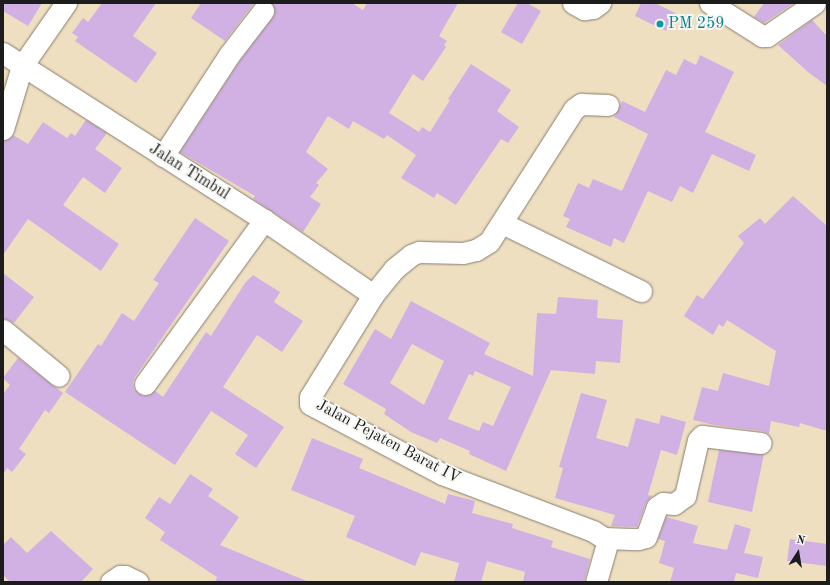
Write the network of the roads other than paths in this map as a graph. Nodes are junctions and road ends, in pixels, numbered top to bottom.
1 (66, 3) edge
2 (573, 3) edge
3 (600, 3) edge
4 (710, 3) edge
5 (816, 3) edge
6 (263, 11) dead end
7 (3, 53) edge
8 (22, 66) junction
9 (608, 105) dead end
10 (3, 129) edge
11 (163, 156) junction
12 (264, 220) junction
13 (502, 223) junction
14 (642, 291) dead end
15 (373, 295) junction
16 (3, 330) edge
17 (59, 376) dead end
18 (145, 384) dead end
19 (761, 443) dead end
20 (604, 538) junction
21 (111, 582) edge
22 (138, 582) edge
23 (596, 582) edge

1 - 8 street
2 - 3 street
4 - 5 street
6 - 11 street
7 - 8 street, Jalan Timbul
8 - 10 street
8 - 11 street, Jalan Timbul
9 - 13 street
11 - 12 street, Jalan Timbul
12 - 15 street, Jalan Timbul
12 - 18 street
13 - 14 street
13 - 15 street
15 - 20 street, Jalan Pejaten Barat IV
16 - 17 street
19 - 20 street
20 - 23 street
21 - 22 street

